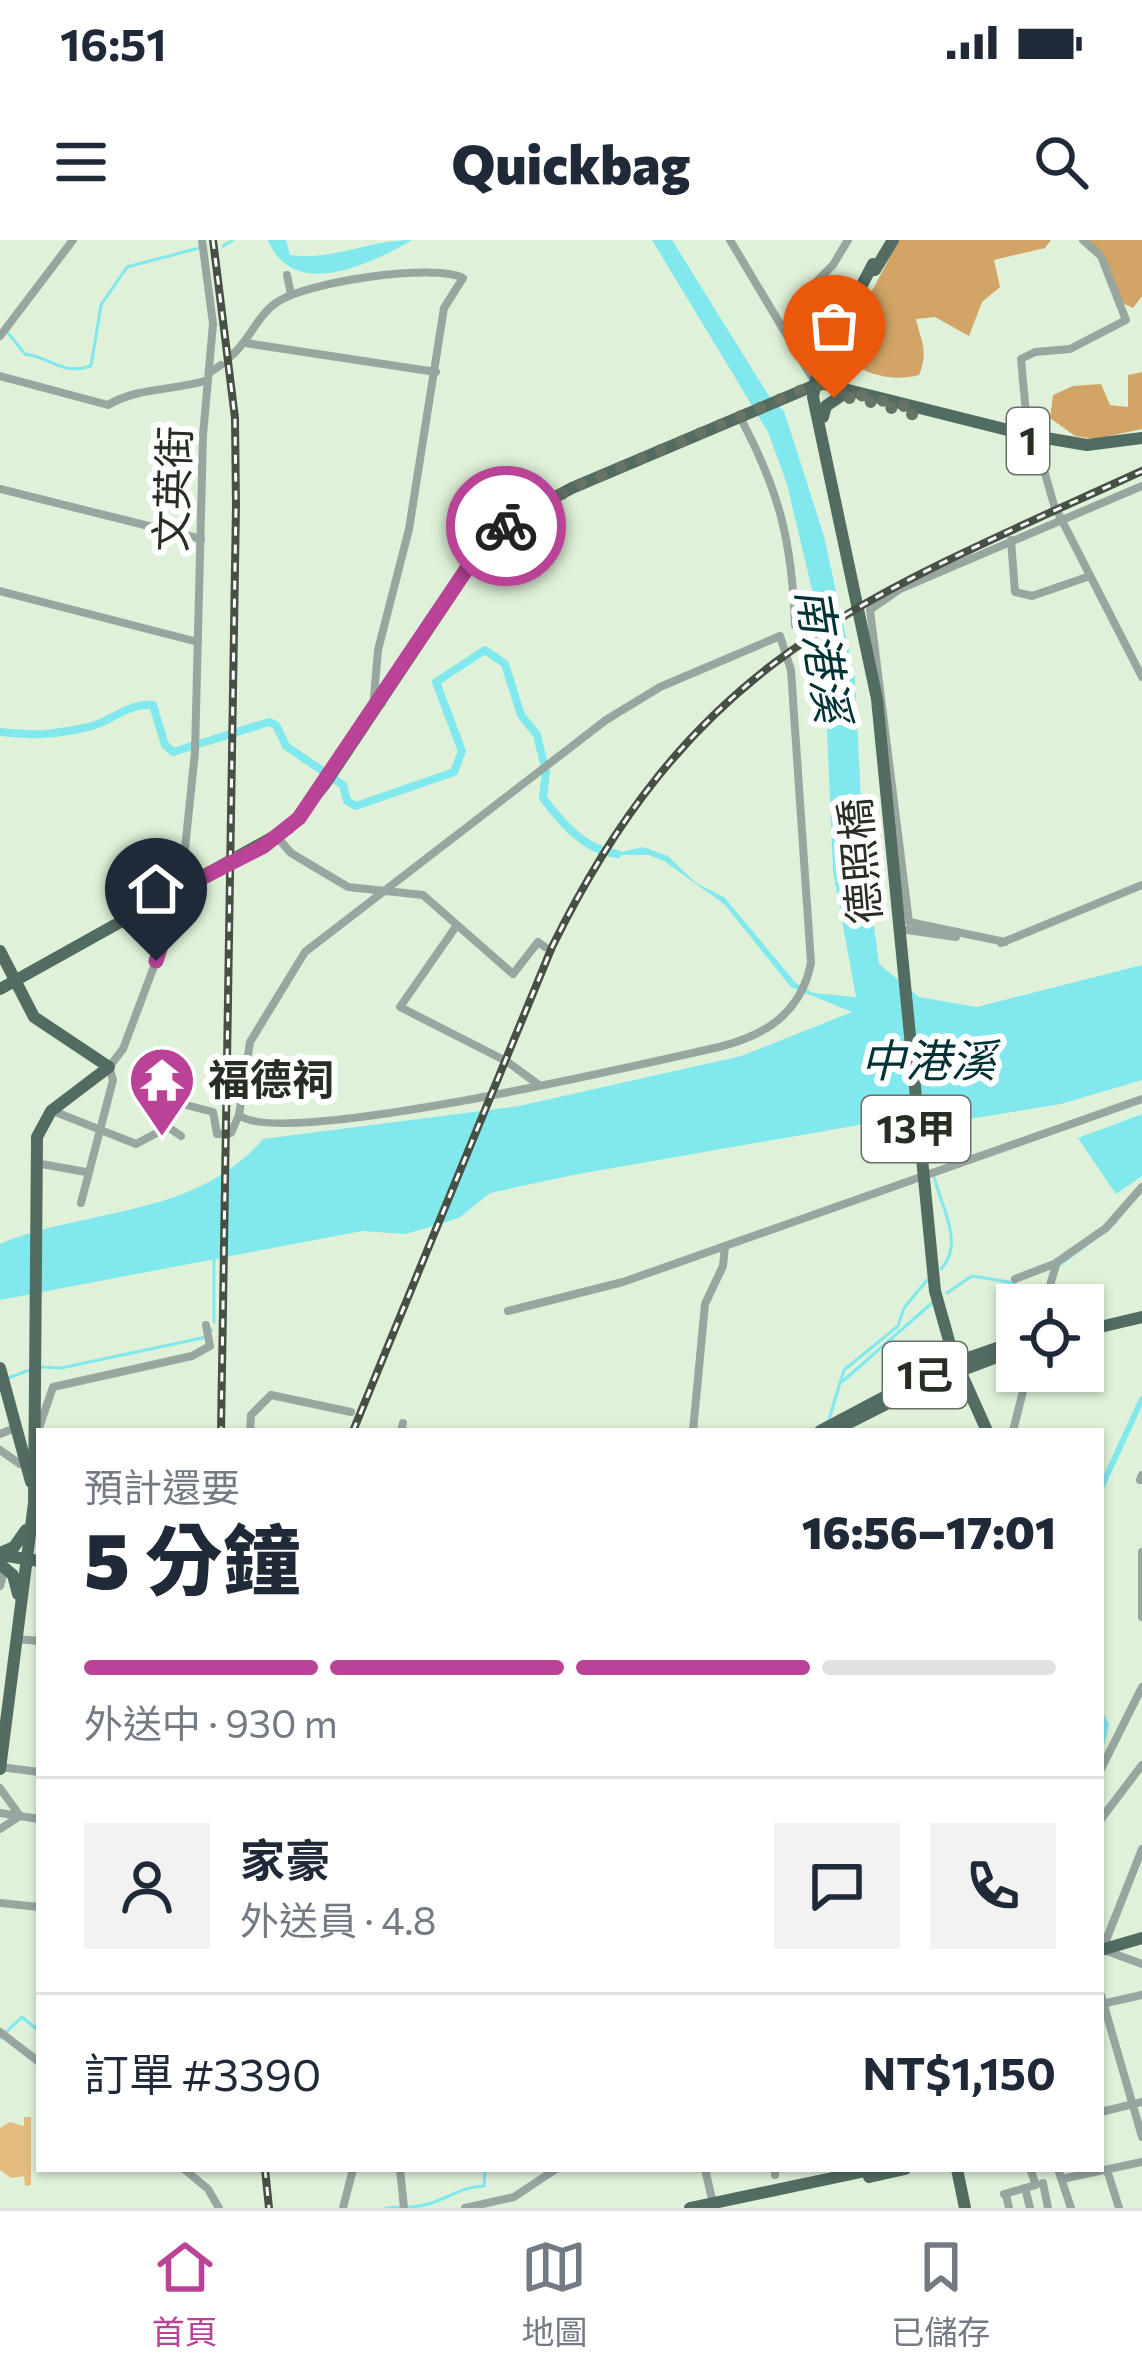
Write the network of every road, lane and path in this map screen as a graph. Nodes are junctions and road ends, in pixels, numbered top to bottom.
1 (73, 240) edge
2 (202, 240) edge
3 (848, 240) edge
4 (890, 240) edge
5 (1083, 240) edge
6 (734, 242) edge
7 (876, 265) junction
8 (287, 275) dead end
9 (291, 295) junction
10 (784, 330) junction
11 (2, 334) edge
12 (245, 343) junction
13 (230, 357) dead end
14 (824, 359) junction
15 (804, 361) junction
16 (221, 365) dead end
17 (436, 372) junction
18 (0, 376) edge
19 (208, 376) junction
20 (840, 390) junction
21 (811, 393) junction
22 (744, 417) junction
23 (1032, 439) junction
24 (1142, 441) edge
25 (1142, 486) edge
26 (0, 489) edge
27 (1060, 519) junction
28 (201, 539) junction
29 (1011, 540) junction
30 (1090, 576) junction
31 (0, 591) edge
32 (795, 625) dead end
33 (198, 642) junction
34 (870, 643) junction
35 (1142, 676) edge
36 (381, 702) junction
37 (279, 840) junction
38 (1142, 885) edge
39 (382, 890) junction
40 (180, 893) junction
41 (457, 925) junction
42 (904, 927) junction
43 (545, 946) dead end
44 (1, 955) edge
45 (0, 992) edge
46 (110, 1067) junction
47 (539, 1085) junction
48 (156, 1087) dead end
49 (1142, 1099) edge
50 (51, 1111) junction
51 (239, 1115) junction
52 (97, 1130) junction
53 (181, 1136) dead end
54 (36, 1163) junction
55 (86, 1172) junction
56 (1142, 1186) edge
57 (81, 1203) dead end
58 (724, 1246) junction
59 (1054, 1267) junction
60 (1015, 1279) dead end
61 (1050, 1284) edge
62 (508, 1311) dead end
63 (1142, 1313) edge
64 (1104, 1322) edge
65 (946, 1327) junction
66 (207, 1331) dead end
67 (996, 1354) edge
68 (961, 1366) junction
69 (0, 1368) edge
70 (937, 1369) junction
71 (35, 1388) junction
72 (1022, 1392) edge
73 (4, 1399) edge
74 (351, 1412) dead end
75 (838, 1426) edge
76 (37, 1428) edge
77 (38, 1428) edge
78 (250, 1428) edge
79 (693, 1428) edge
80 (986, 1428) edge
81 (1013, 1428) edge
82 (8, 1430) edge
83 (36, 1442) edge
84 (0, 1450) edge
85 (20, 1464) junction
86 (30, 1505) edge
87 (29, 1531) junction
88 (1142, 1552) edge
89 (1, 1560) edge
90 (33, 1563) edge
91 (0, 1586) edge
92 (21, 1594) junction
93 (1142, 1617) edge
94 (15, 1639) junction
95 (36, 1641) edge
96 (1142, 1687) edge
97 (0, 1723) edge
98 (1104, 1763) edge
99 (1142, 1765) edge
100 (0, 1768) edge
101 (36, 1772) edge
102 (0, 1788) edge
103 (0, 1813) edge
104 (1104, 1815) edge
105 (20, 1816) junction
106 (36, 1819) edge
107 (0, 1829) edge
108 (1142, 1849) edge
109 (0, 1903) edge
110 (36, 1907) edge
111 (1140, 1938) edge
112 (1104, 1946) edge
113 (1104, 1950) edge
114 (1104, 1951) edge
115 (1142, 1960) edge
116 (1142, 1995) edge
117 (1104, 2001) edge
118 (1104, 2007) edge
119 (2, 2034) edge
120 (36, 2060) edge
121 (1138, 2103) edge
122 (1104, 2111) edge
123 (1142, 2138) edge
124 (1142, 2162) edge
125 (1104, 2168) edge
126 (1104, 2170) edge
127 (188, 2172) edge
128 (352, 2172) edge
129 (400, 2172) edge
130 (551, 2172) edge
131 (706, 2172) edge
132 (862, 2172) edge
133 (890, 2172) edge
134 (961, 2172) edge
135 (1032, 2172) edge
136 (1060, 2174) edge
137 (1039, 2184) junction
138 (1025, 2188) junction
139 (716, 2206) edge
140 (480, 2207) edge
141 (219, 2208) edge
142 (343, 2208) edge
143 (404, 2208) edge
144 (465, 2208) edge
145 (690, 2208) edge
146 (968, 2208) edge
147 (1009, 2208) edge
148 (1030, 2208) edge
149 (1048, 2208) edge
150 (1071, 2208) edge
151 (1119, 2208) edge

1 - 11 street
2 - 19 street, 文英街
3 - 10 street
4 - 7 main road, 13甲
5 - 23 street
6 - 10 street
7 - 14 main road
7 - 34 main road, 德照橋 / 13甲
8 - 9 street
9 - 12 street
9 - 17 street
10 - 15 street
12 - 13 street
12 - 17 street
14 - 15 main road
14 - 20 main road
14 - 21 main road
15 - 21 street
16 - 19 street
17 - 36 street
18 - 19 street
19 - 28 street, 文英街
20 - 21 main road, 1
20 - 21 main road
20 - 23 main road, 1
21 - 22 main road
21 - 34 main road
22 - 32 street
22 - 36 main road
23 - 24 main road, 1
23 - 27 street
25 - 27 street
26 - 28 street
27 - 29 street
27 - 30 street
28 - 33 street, 文英街
29 - 30 street
29 - 42 street
30 - 35 street
31 - 33 street
33 - 40 street, 文英街
34 - 42 main road, 德照橋 / 13甲
36 - 37 main road
37 - 39 street
37 - 40 main road
38 - 42 street
39 - 41 street
39 - 47 street
39 - 51 street
40 - 45 main road
40 - 46 street, 文英街
41 - 43 street
41 - 47 street
42 - 65 main road, 德照橋 / 13甲
44 - 46 main road
46 - 50 main road
46 - 52 street, 文英街
47 - 51 street
48 - 51 street
49 - 58 street
50 - 52 street
50 - 54 main road
52 - 53 street
52 - 55 street, 文英街
54 - 55 street
54 - 71 main road
55 - 57 street, 文英街
56 - 59 street
58 - 62 street
58 - 79 street
59 - 60 street
59 - 61 street
63 - 64 main road
65 - 68 main road, 13甲
65 - 70 main road
66 - 77 street
67 - 68 main road, 1己
68 - 70 main road, 1己
68 - 75 main road, 1己
68 - 80 main road, 13甲
69 - 73 main road
70 - 75 main road, 1己
71 - 73 main road
71 - 76 main road
71 - 82 main road
72 - 81 street
73 - 82 main road
74 - 78 street
82 - 85 main road
82 - 86 main road
83 - 86 main road
84 - 85 street
85 - 86 main road
86 - 87 main road
87 - 89 main road
87 - 90 main road
88 - 93 street
89 - 90 main road
89 - 91 street
89 - 92 main road
90 - 92 main road
92 - 94 main road
94 - 95 street
94 - 97 main road
94 - 100 main road
96 - 98 street
99 - 104 street
100 - 101 street
102 - 105 street
103 - 105 street
105 - 106 street
105 - 107 street
108 - 112 street
109 - 110 street
111 - 113 main road
111 - 115 street
114 - 115 street
116 - 117 street
118 - 121 street
119 - 120 street
121 - 122 street
121 - 123 street
124 - 125 street
126 - 151 street
127 - 141 street
128 - 142 street
129 - 143 street
130 - 140 street
131 - 139 street
132 - 139 main road
133 - 139 main road
134 - 146 main road
135 - 137 street
136 - 150 street
137 - 138 street
137 - 149 street
138 - 147 street
138 - 148 street
139 - 145 main road
140 - 144 street

